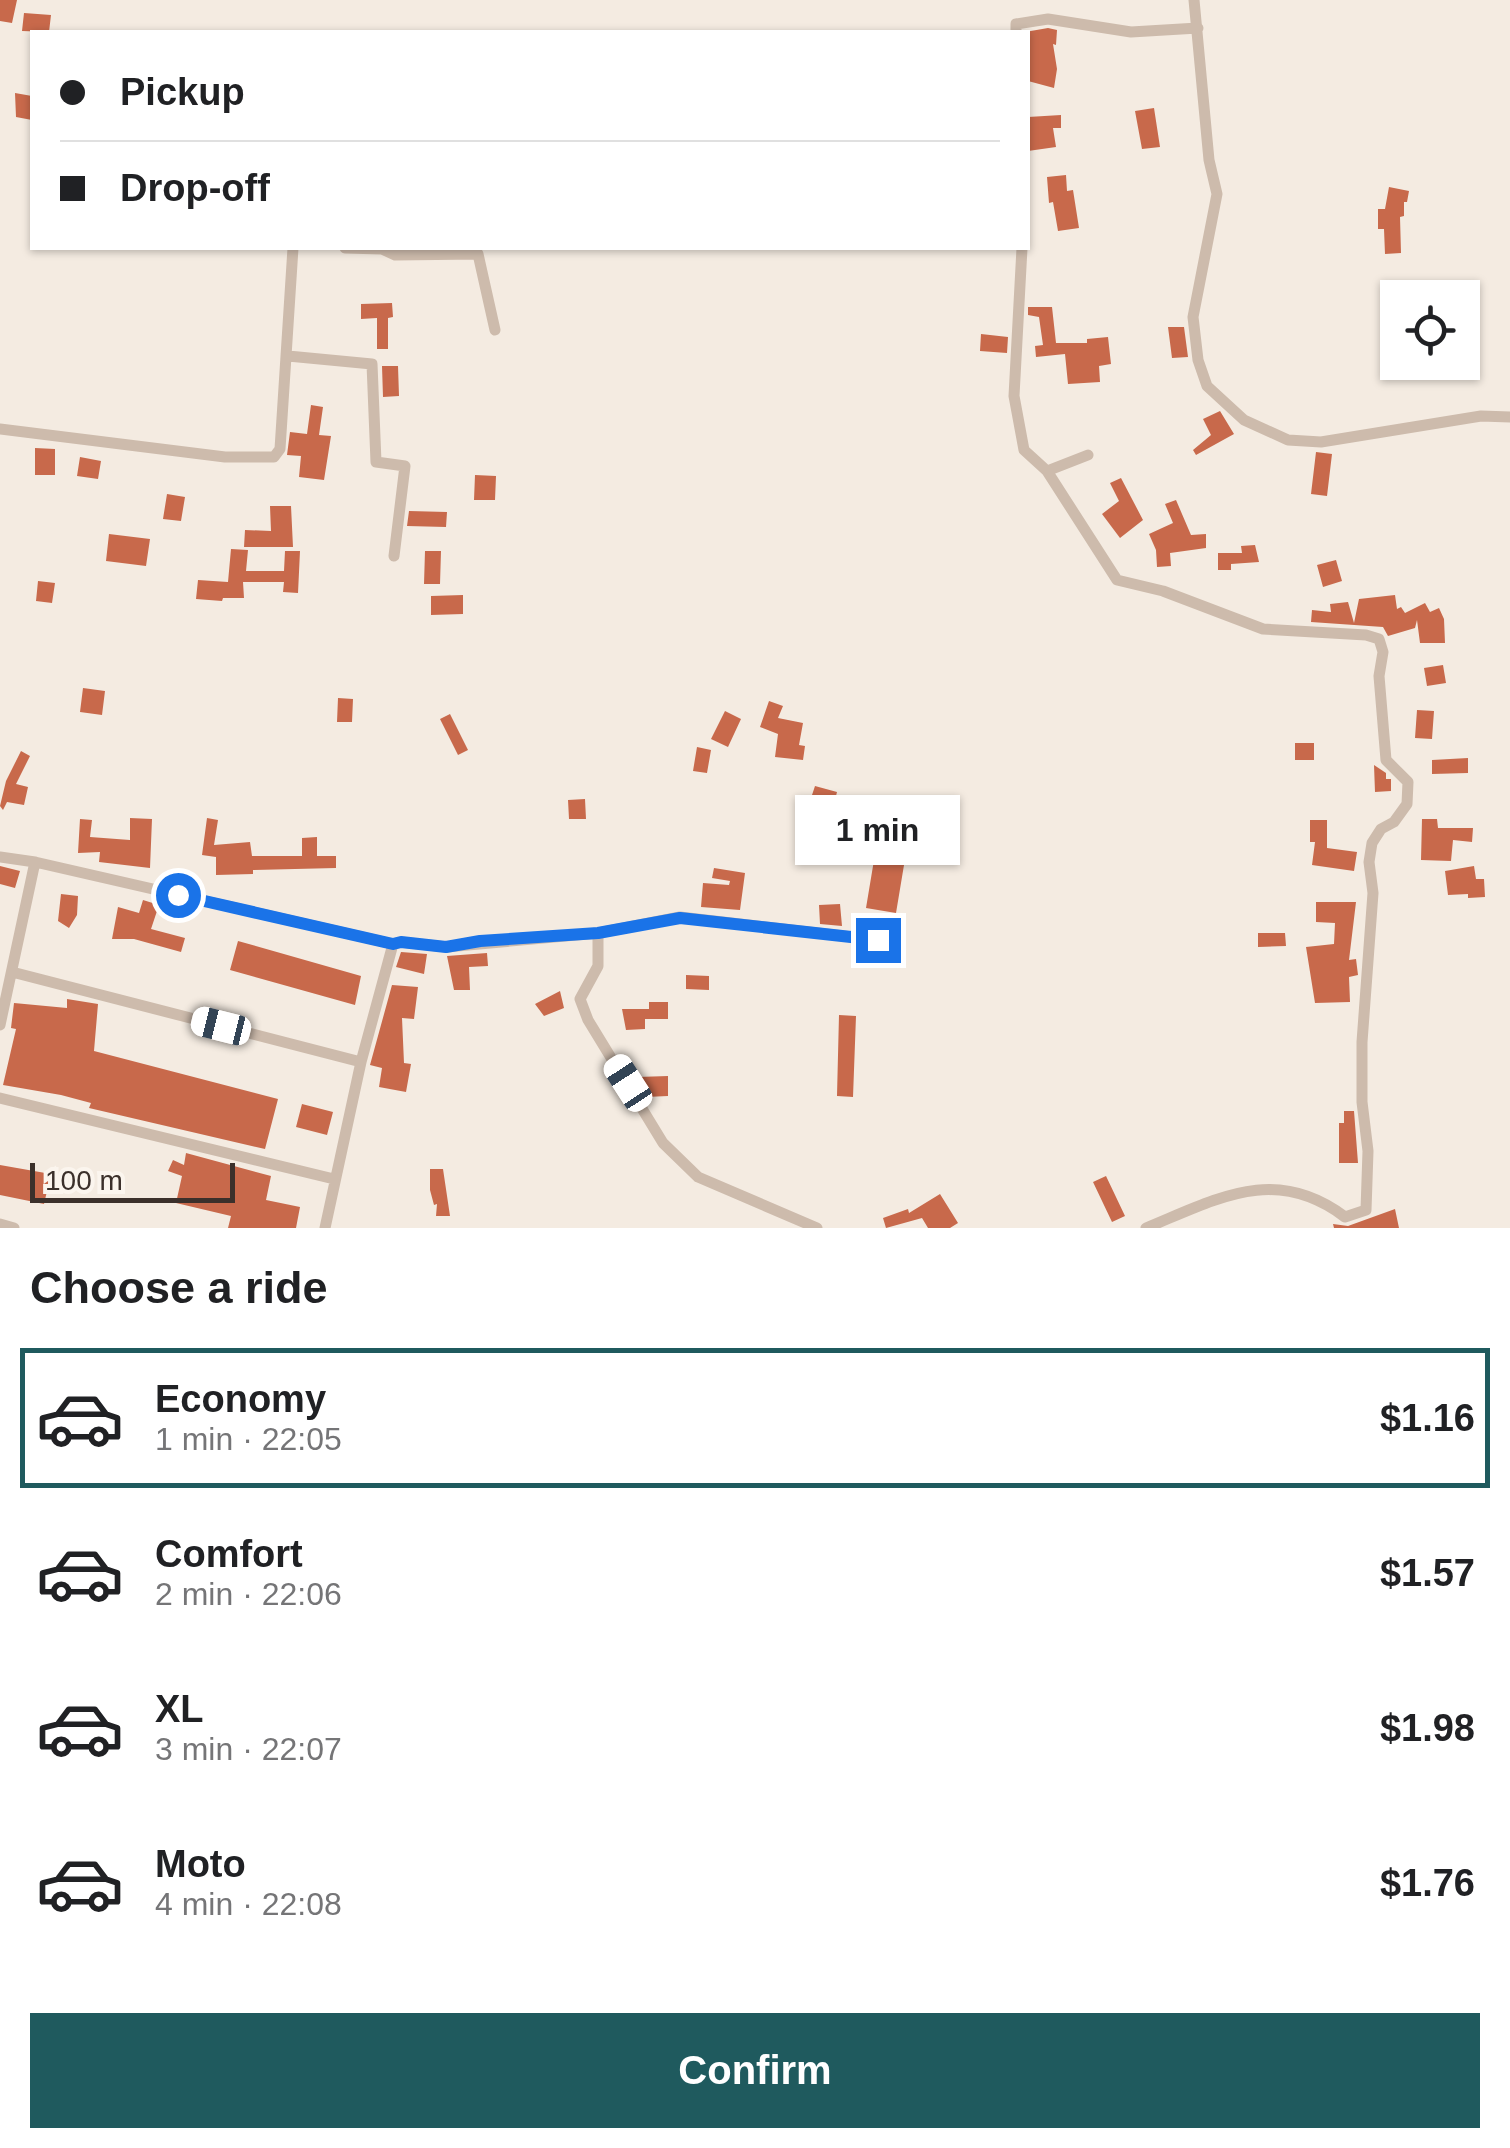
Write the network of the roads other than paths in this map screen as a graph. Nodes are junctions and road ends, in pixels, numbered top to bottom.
1 (1194, 0) edge
2 (1198, 28) junction
3 (1016, 30) edge
4 (293, 250) edge
5 (384, 250) edge
6 (1022, 250) edge
7 (495, 330) dead end
8 (288, 356) junction
9 (1510, 416) edge
10 (0, 428) edge
11 (1088, 455) dead end
12 (1047, 471) junction
13 (394, 556) dead end
14 (0, 857) edge
15 (36, 862) junction
16 (598, 933) junction
17 (878, 940) dead end
18 (393, 944) junction
19 (12, 972) junction
20 (0, 1025) edge
21 (361, 1062) junction
22 (0, 1098) edge
23 (334, 1179) junction
24 (0, 1224) edge
25 (14, 1228) edge
26 (325, 1228) edge
27 (816, 1228) edge
28 (1146, 1228) edge

1 - 2 street
2 - 3 street
2 - 9 street
4 - 8 street
5 - 7 street
6 - 12 street
8 - 10 street
8 - 13 street
11 - 12 street
12 - 28 street
14 - 15 street
15 - 18 street
15 - 19 street
16 - 17 street
16 - 18 street
16 - 27 street
18 - 21 street
19 - 20 street
19 - 21 street
21 - 23 street
22 - 23 street
23 - 26 street
24 - 25 street

